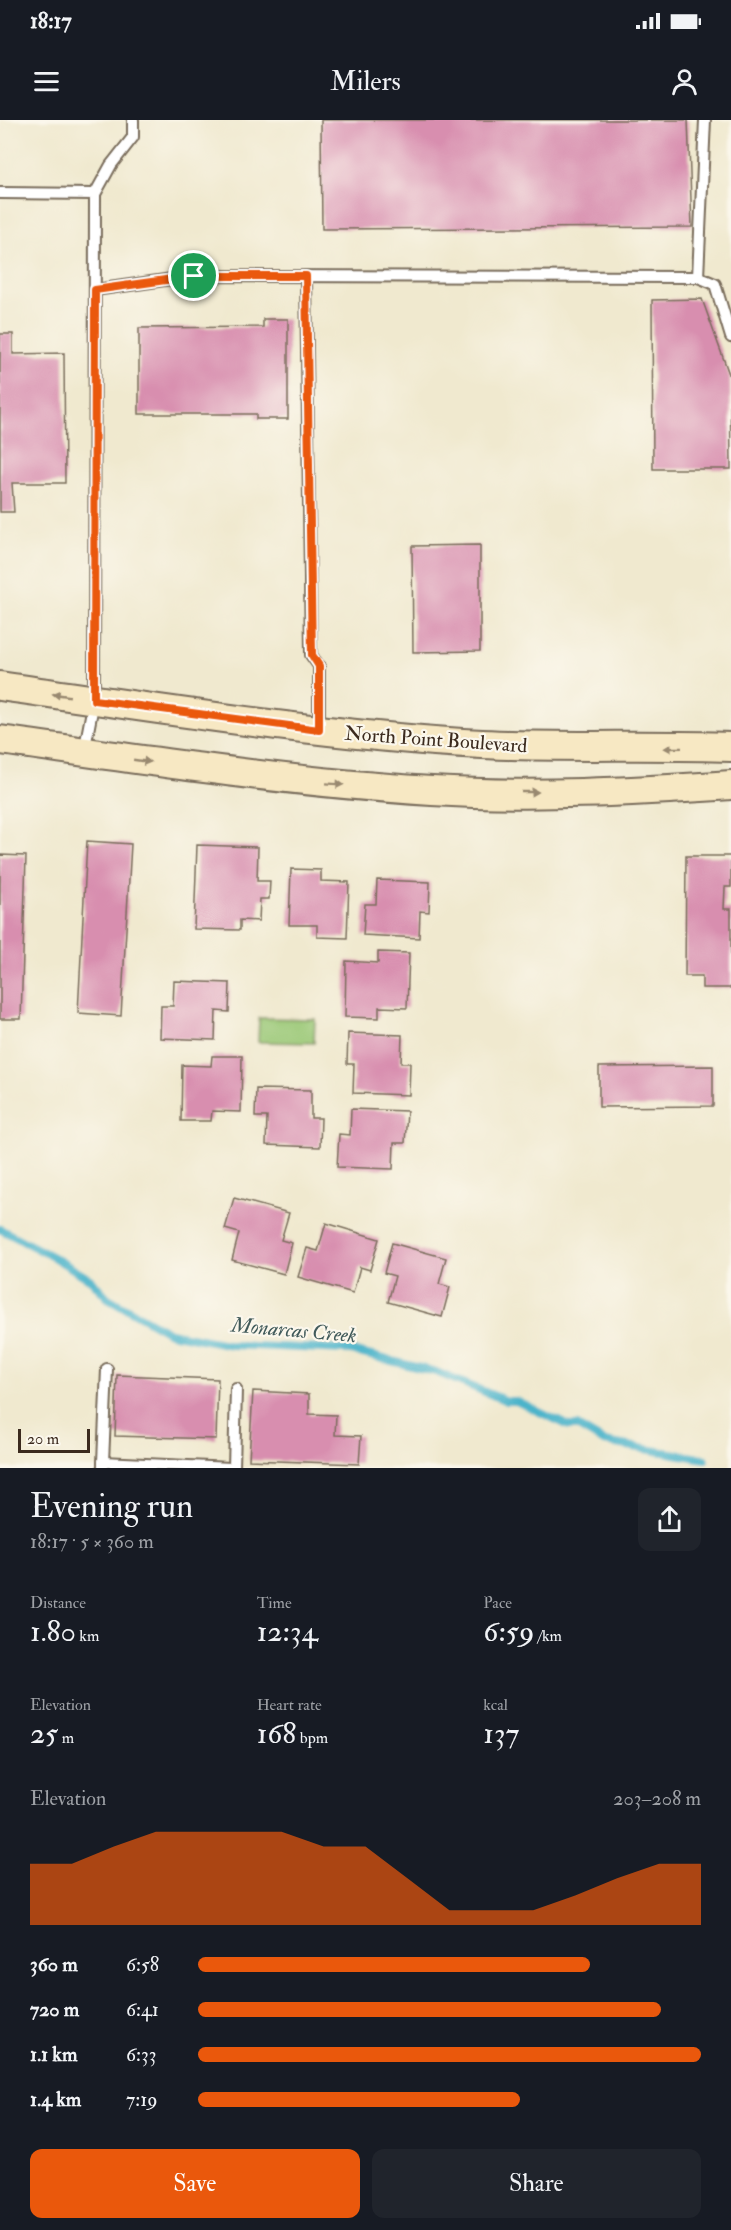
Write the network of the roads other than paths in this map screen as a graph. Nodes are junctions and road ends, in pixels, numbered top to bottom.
1 (133, 120) edge
2 (705, 120) edge
3 (0, 193) edge
4 (95, 194) junction
5 (306, 276) junction
6 (698, 277) junction
7 (95, 290) junction
8 (731, 337) edge
9 (0, 686) edge
10 (94, 700) junction
11 (319, 730) junction
12 (0, 741) edge
13 (731, 747) edge
14 (84, 752) junction
15 (731, 786) edge
16 (107, 1369) dead end
17 (236, 1389) dead end
18 (103, 1465) edge
19 (233, 1468) edge

1 - 4 lane
2 - 6 lane
3 - 4 lane
4 - 7 lane
5 - 6 lane
5 - 7 lane
5 - 11 lane
6 - 8 lane
7 - 10 lane
10 -> 9 main road, North Point Boulevard
10 - 11 main road, North Point Boulevard
10 - 14 lane
13 -> 11 main road, North Point Boulevard
12 - 14 main road
14 -> 15 main road
16 - 18 lane
17 - 19 lane
18 - 19 lane

